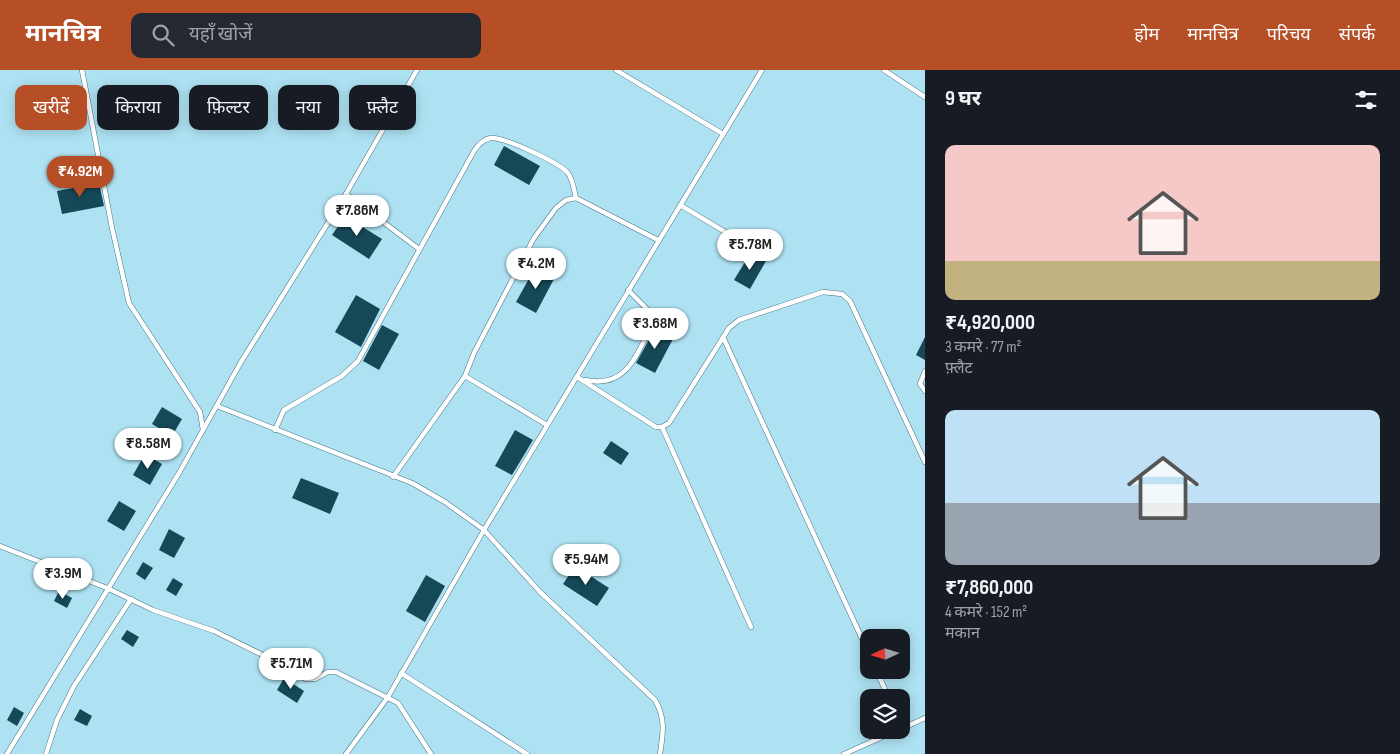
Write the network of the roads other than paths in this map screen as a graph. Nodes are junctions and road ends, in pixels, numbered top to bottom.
1 (82, 70) edge
2 (413, 70) edge
3 (417, 70) edge
4 (616, 70) edge
5 (762, 70) edge
6 (884, 70) edge
7 (413, 78) junction
8 (925, 97) edge
9 (723, 134) junction
10 (346, 194) junction
11 (576, 198) junction
12 (680, 205) junction
13 (658, 240) junction
14 (419, 249) junction
15 (769, 258) dead end
16 (628, 290) junction
17 (723, 337) junction
18 (925, 371) edge
19 (465, 376) junction
20 (577, 377) junction
21 (925, 391) edge
22 (217, 406) junction
23 (547, 425) junction
24 (662, 427) junction
25 (275, 430) junction
26 (203, 431) junction
27 (925, 462) edge
28 (393, 477) junction
29 (484, 530) junction
30 (0, 546) edge
31 (107, 588) junction
32 (131, 600) junction
33 (751, 627) dead end
34 (860, 634) edge
35 (401, 673) junction
36 (388, 697) junction
37 (925, 718) edge
38 (910, 724) edge
39 (877, 739) edge
40 (7, 754) edge
41 (46, 754) edge
42 (346, 754) edge
43 (431, 754) edge
44 (527, 754) edge
45 (660, 754) edge
46 (844, 754) edge

1 - 26 lane
2 - 7 lane
3 - 7 lane
4 - 9 lane
5 - 9 lane
6 - 8 lane
7 - 10 lane
9 - 12 lane
10 - 14 lane
10 - 22 lane
11 - 13 lane
11 - 14 lane
11 - 19 lane
12 - 13 lane
12 - 15 lane
13 - 16 lane
14 - 25 lane
16 - 20 lane
16 - 20 lane
17 - 24 lane
17 - 27 lane
17 - 34 lane
18 - 21 lane
19 - 23 lane
19 - 28 lane
20 - 23 lane
20 - 24 lane
22 - 25 lane
22 - 26 lane
23 - 29 lane
24 - 33 lane
25 - 28 lane
26 - 31 lane
28 - 29 lane
29 - 35 lane
29 - 45 lane
30 - 31 lane
31 - 32 lane
31 - 40 lane
32 - 36 lane
32 - 41 lane
35 - 36 lane
35 - 44 lane
36 - 42 lane
36 - 43 lane
37 - 38 lane
39 - 46 lane

